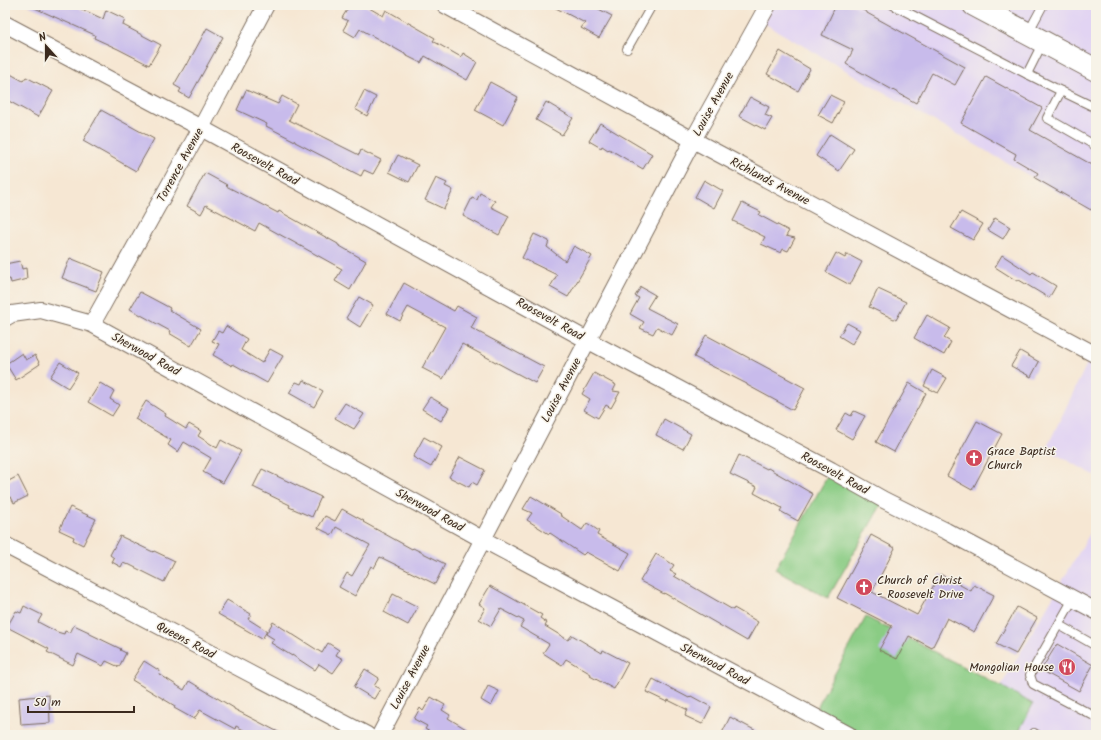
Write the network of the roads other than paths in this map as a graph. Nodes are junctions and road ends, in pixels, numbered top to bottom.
1 (266, 5) edge
2 (445, 5) edge
3 (652, 5) edge
4 (768, 5) edge
5 (893, 5) edge
6 (974, 5) edge
7 (1043, 5) edge
8 (5, 24) edge
9 (1036, 38) junction
10 (627, 49) dead end
11 (1096, 70) edge
12 (1027, 74) junction
13 (1061, 91) junction
14 (1096, 108) edge
15 (201, 128) junction
16 (693, 140) junction
17 (1096, 146) edge
18 (5, 318) edge
19 (92, 324) junction
20 (588, 340) junction
21 (1096, 355) edge
22 (482, 539) junction
23 (5, 545) edge
24 (1073, 599) junction
25 (1096, 611) edge
26 (1059, 625) junction
27 (1096, 646) edge
28 (1095, 714) edge
29 (367, 735) edge
30 (380, 735) edge
31 (849, 735) edge

1 - 15 street, Torrence Avenue
2 - 16 street, Richlands Avenue
3 - 10 lane
4 - 16 street, Louise Avenue
5 - 12 lane
6 - 9 main road
7 - 9 lane
8 - 15 street, Roosevelt Road
9 - 11 main road
9 - 12 lane
12 - 13 lane
13 - 14 lane
13 - 17 lane
15 - 19 street, Torrence Avenue
15 - 20 street, Roosevelt Road
16 - 20 street, Louise Avenue
16 - 21 street, Richlands Avenue
18 - 19 street, Sherwood Road
19 - 22 street, Sherwood Road
20 - 22 street, Louise Avenue
20 - 24 street, Roosevelt Road
22 - 30 street, Louise Avenue
22 - 31 street, Sherwood Road
23 - 29 street, Queens Road
24 - 25 street, Roosevelt Road
24 - 26 lane
26 - 27 lane
26 - 28 lane

